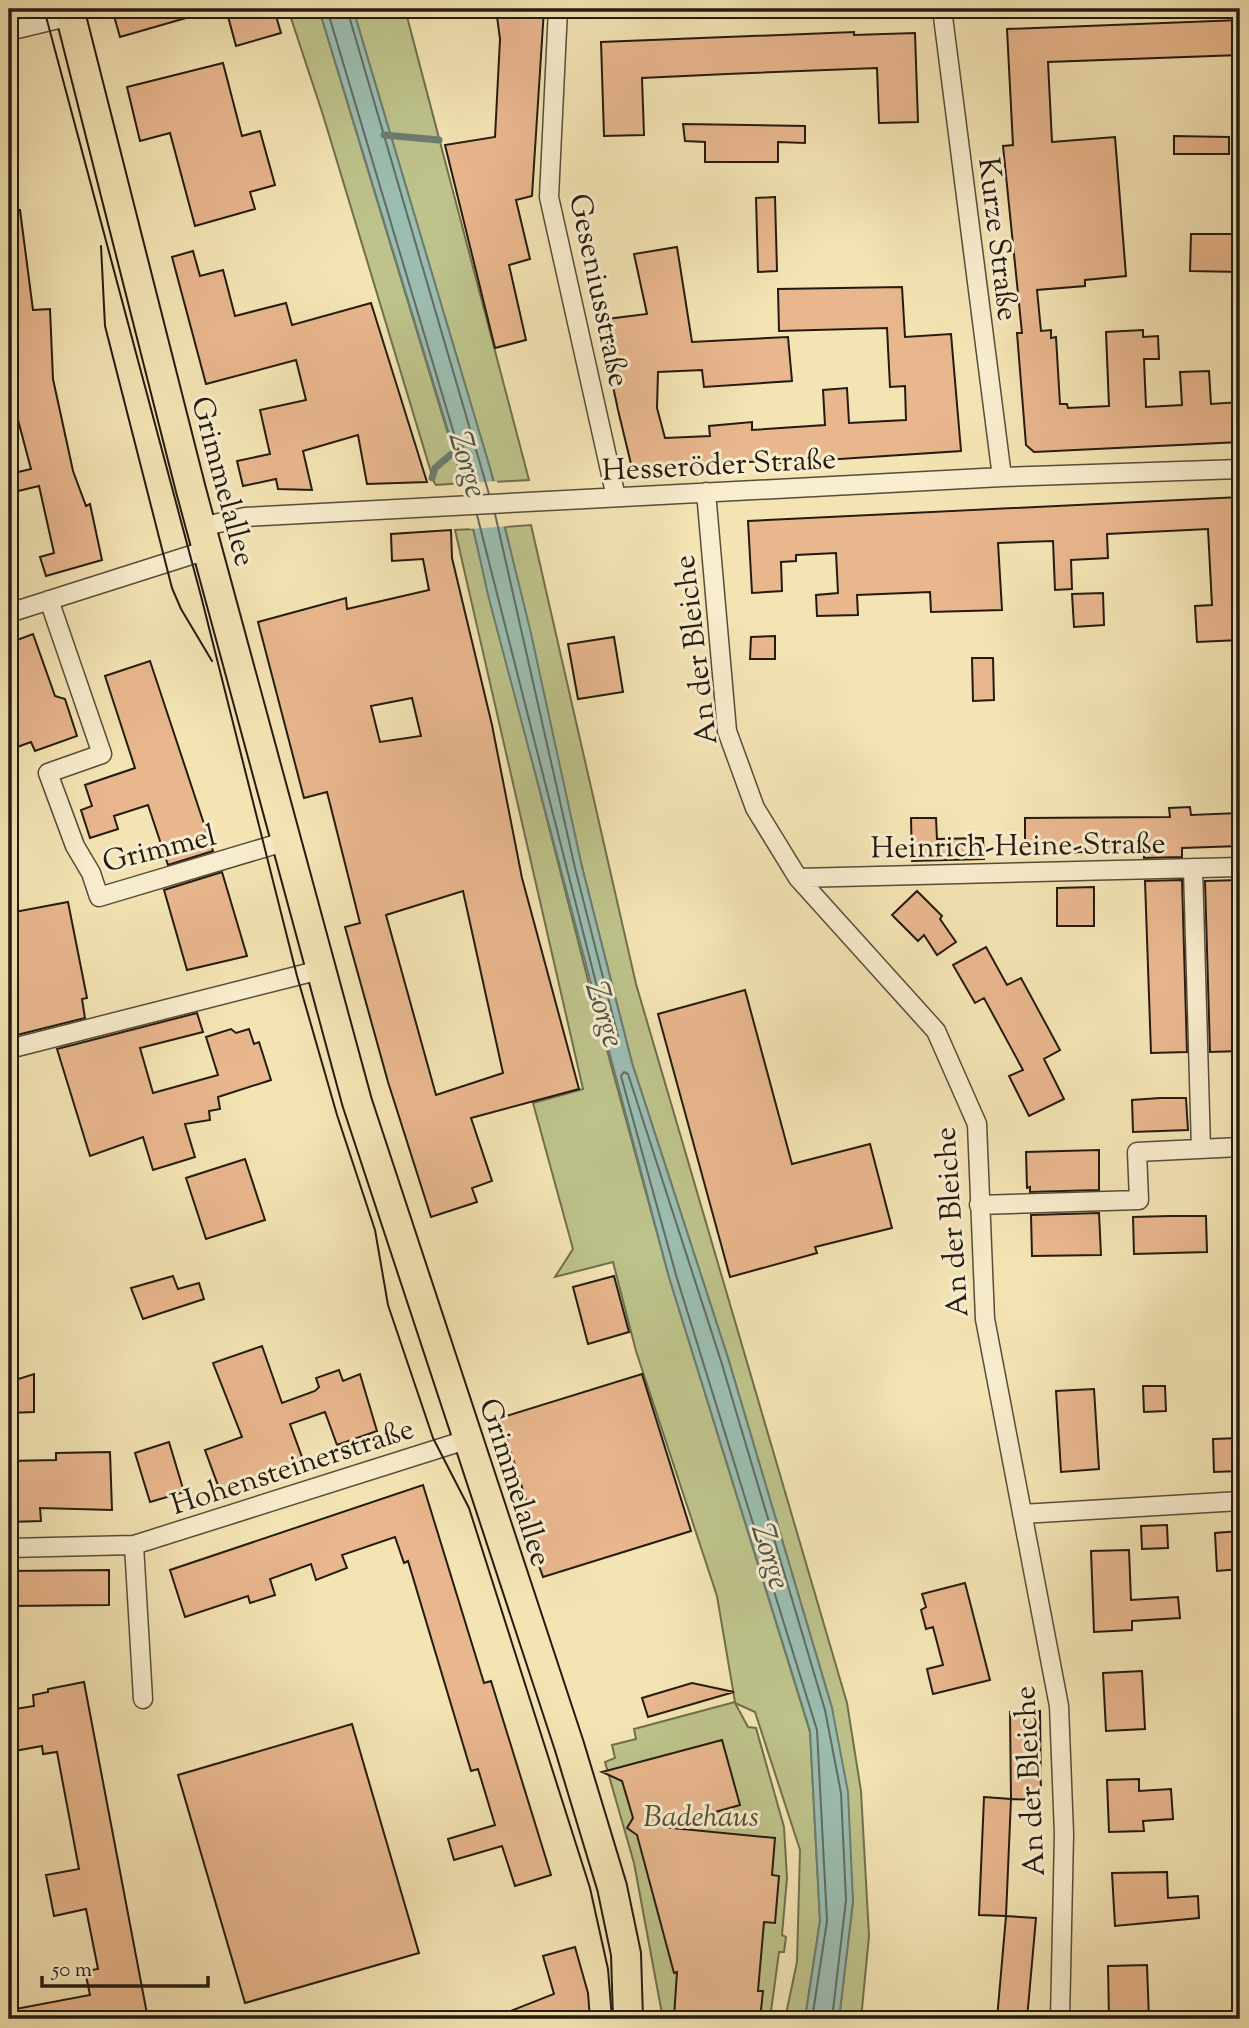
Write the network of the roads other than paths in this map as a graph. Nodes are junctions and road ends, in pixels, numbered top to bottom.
1 (558, 9) edge
2 (942, 9) edge
3 (70, 12) edge
4 (9, 31) edge
5 (1240, 469) edge
6 (1002, 477) junction
7 (706, 492) junction
8 (616, 497) junction
9 (204, 538) junction
10 (49, 600) junction
11 (9, 613) edge
12 (287, 841) junction
13 (1240, 867) edge
14 (1193, 868) junction
15 (798, 878) junction
16 (320, 970) junction
17 (9, 1049) edge
18 (1240, 1147) edge
19 (1201, 1149) junction
20 (979, 1205) junction
21 (466, 1440) junction
22 (1240, 1501) edge
23 (1022, 1514) junction
24 (134, 1545) junction
25 (9, 1548) edge
26 (143, 1699) dead end
27 (628, 2019) edge
28 (1060, 2019) edge

1 - 8 street, Geseniusstraße
2 - 6 street, Kurze Straße
3 - 4 street
3 - 9 main road, Grimmelallee
5 - 6 street, Hesseröder Straße
6 - 7 street, Hesseröder Straße
7 - 8 street, Hesseröder Straße
7 - 15 street, An der Bleiche
8 - 9 street, Hesseröder Straße
9 - 10 street
9 - 12 main road, Grimmelallee
10 - 11 street
10 - 12 street, Grimmel
12 - 16 main road, Grimmelallee
13 - 14 street, Heinrich-Heine-Straße
14 - 15 street, Heinrich-Heine-Straße
14 - 19 street
15 - 20 street, An der Bleiche
16 - 17 street
16 - 21 main road, Grimmelallee
18 - 19 street
19 - 20 street
20 - 23 street, An der Bleiche
21 - 24 street, Hohensteinerstraße
21 - 27 main road, Grimmelallee
22 - 23 street
23 - 28 street, An der Bleiche
24 - 25 street, Hohensteinerstraße
24 - 26 street

